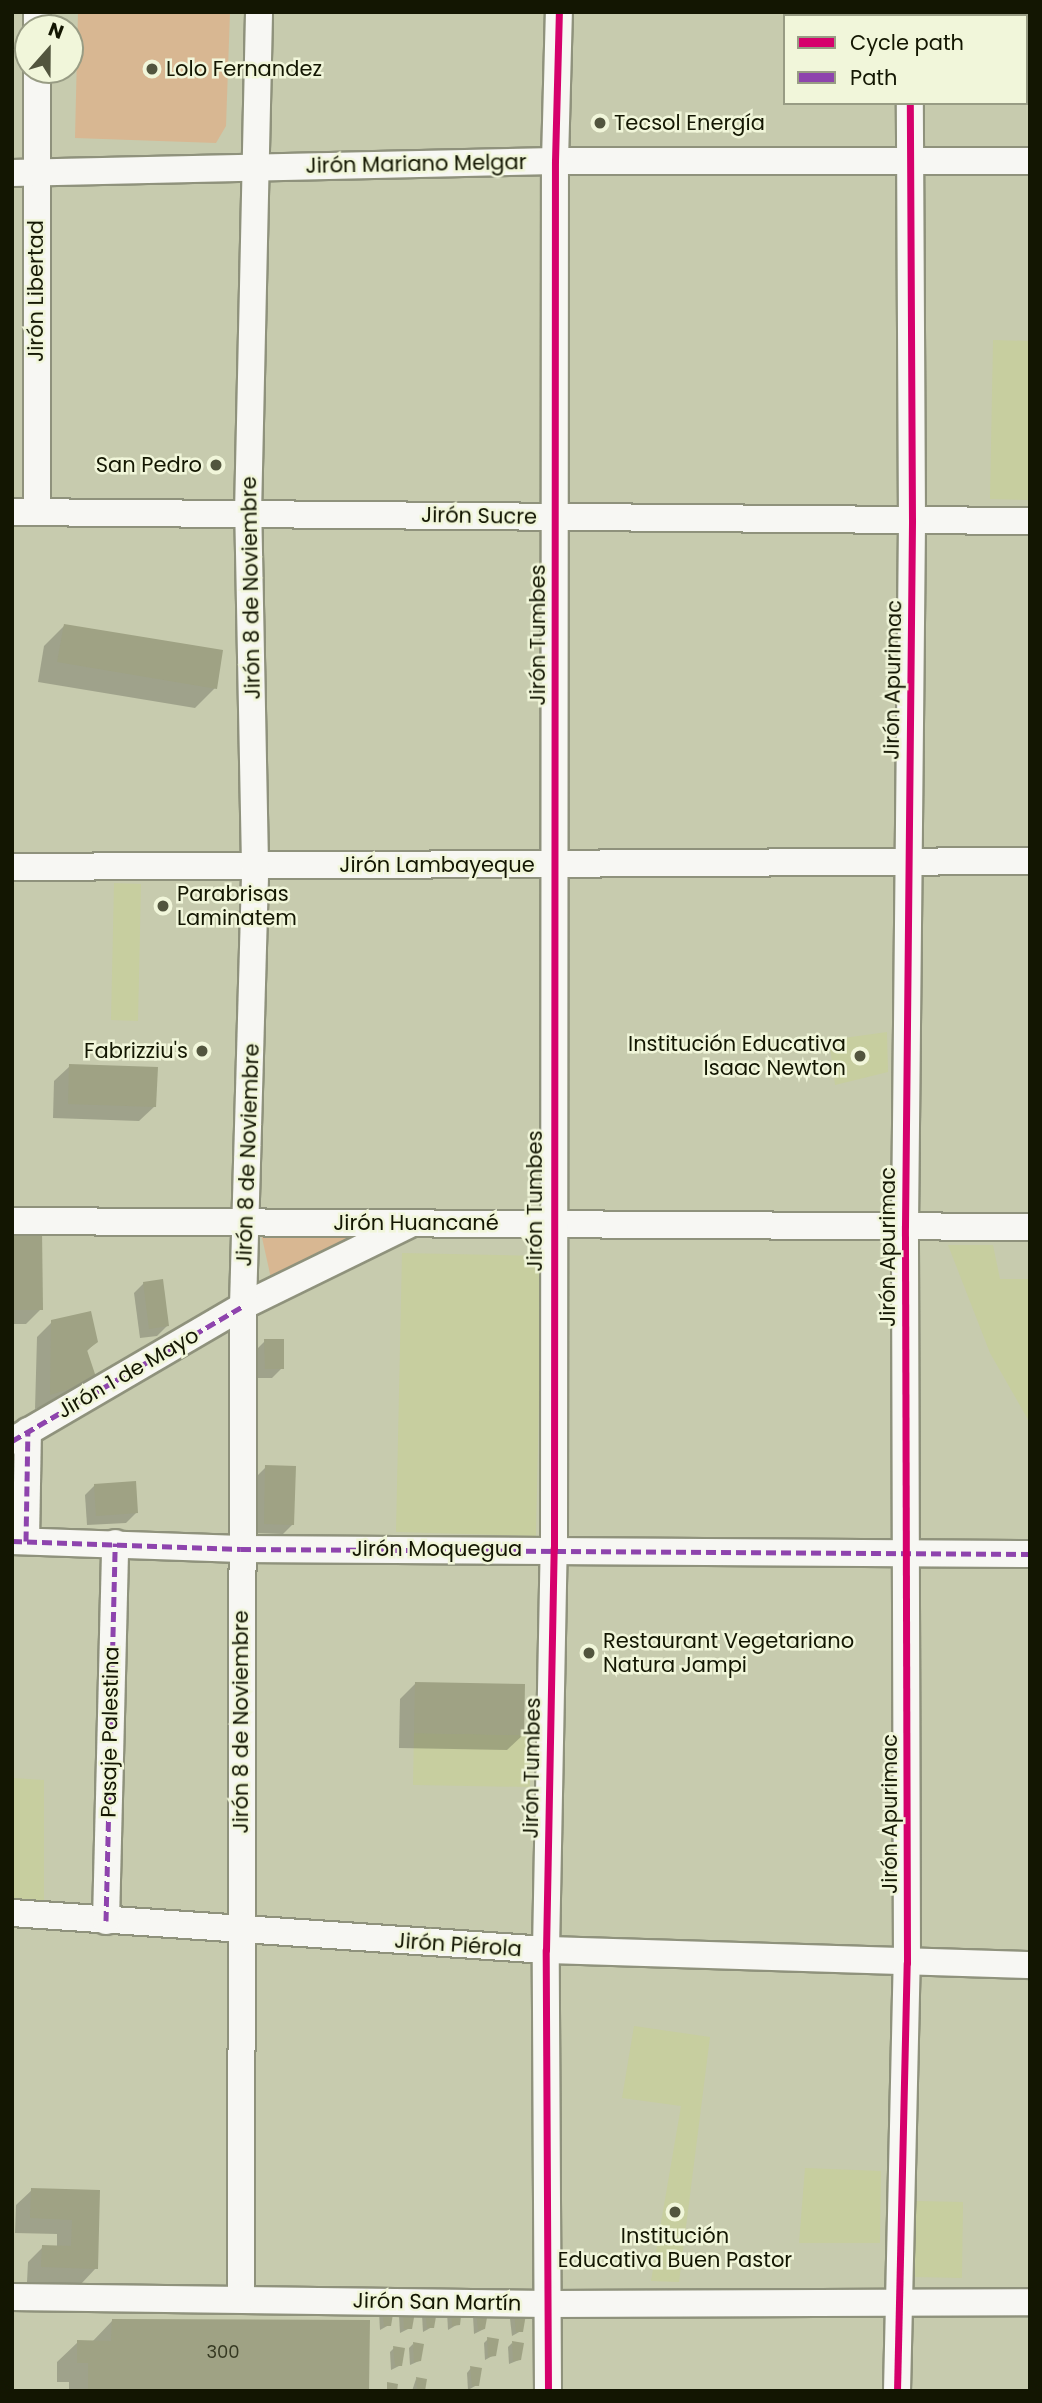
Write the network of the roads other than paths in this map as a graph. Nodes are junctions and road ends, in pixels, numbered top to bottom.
1 (259, 12) edge
2 (559, 12) edge
3 (35, 84) edge
4 (909, 105) edge
5 (908, 160) junction
6 (555, 161) junction
7 (1030, 162) edge
8 (259, 168) junction
9 (24, 173) edge
10 (25, 512) edge
11 (248, 514) junction
12 (555, 517) junction
13 (912, 520) junction
14 (1030, 521) edge
15 (1030, 861) edge
16 (909, 863) junction
17 (255, 865) junction
18 (555, 866) junction
19 (12, 867) edge
20 (12, 1221) edge
21 (247, 1222) junction
22 (413, 1223) junction
23 (552, 1224) junction
24 (905, 1226) junction
25 (1030, 1227) edge
26 (243, 1306) junction
27 (20, 1436) edge
28 (19, 1541) edge
29 (115, 1543) junction
30 (554, 1548) junction
31 (241, 1549) junction
32 (908, 1552) junction
33 (1030, 1554) edge
34 (12, 1913) edge
35 (106, 1921) junction
36 (241, 1931) junction
37 (546, 1950) junction
38 (907, 1963) junction
39 (1030, 1965) edge
40 (12, 2297) edge
41 (241, 2299) junction
42 (897, 2301) junction
43 (1030, 2302) edge
44 (549, 2304) junction
45 (548, 2391) edge
46 (897, 2391) edge

1 - 8 street, Jirón 8 de Noviembre
2 - 6 street, Jirón Tumbes
3 - 9 street, Jirón Libertad
4 - 5 street, Jirón Apurimac
5 - 6 street, Jirón Mariano Melgar
5 - 7 street, Jirón Mariano Melgar
5 - 13 street, Jirón Apurimac
6 - 8 street, Jirón Mariano Melgar
6 - 12 street, Jirón Tumbes
8 - 9 street, Jirón Mariano Melgar
8 - 11 street, Jirón 8 de Noviembre
9 - 10 street, Jirón Libertad
10 - 11 street, Jirón Sucre
11 - 12 street, Jirón Sucre
11 - 17 street, Jirón 8 de Noviembre
12 - 13 street, Jirón Sucre
12 - 18 street, Jirón Tumbes
13 - 14 street, Jirón Sucre
13 - 16 street, Jirón Apurimac
15 - 16 street, Jirón Lambayeque
16 - 18 street, Jirón Lambayeque
16 - 24 street, Jirón Apurimac
17 - 18 street, Jirón Lambayeque
17 - 19 street, Jirón Lambayeque
17 - 21 street, Jirón 8 de Noviembre
18 - 23 street, Jirón Tumbes
20 - 21 street, Jirón Huancané
21 - 22 street, Jirón Huancané
21 - 26 street, Jirón 8 de Noviembre
22 - 23 street, Jirón Huancané
22 - 26 street, Jirón 1 de Mayo
23 - 24 street, Jirón Huancané
23 - 30 street, Jirón Tumbes
24 - 25 street, Jirón Huancané
24 - 32 street, Jirón Apurimac
26 - 27 street, Jirón 1 de Mayo
26 - 31 street, Jirón 8 de Noviembre
27 - 28 street
28 - 29 street, Jirón Moquegua
29 - 31 street, Jirón Moquegua
29 - 35 street, Pasaje Palestina
30 - 31 street, Jirón Moquegua
30 - 32 street, Jirón Moquegua
30 - 37 street, Jirón Tumbes
31 - 36 street, Jirón 8 de Noviembre
32 - 33 street, Jirón Moquegua
32 - 38 street, Jirón Apurimac
34 - 35 street, Jirón Piérola
35 - 36 street, Jirón Piérola
36 - 37 street, Jirón Piérola
36 - 41 street, Jirón 8 de Noviembre
37 - 38 street, Jirón Piérola
37 - 44 street, Jirón Tumbes
38 - 39 street, Jirón Piérola
38 - 42 street, Jirón Apurimac
40 - 41 street, Jirón San Martín
41 - 44 street, Jirón San Martín
42 - 43 street, Jirón San Martín
42 - 44 street, Jirón San Martín
42 - 46 street, Jirón Apurimac
44 - 45 street, Jirón Tumbes

